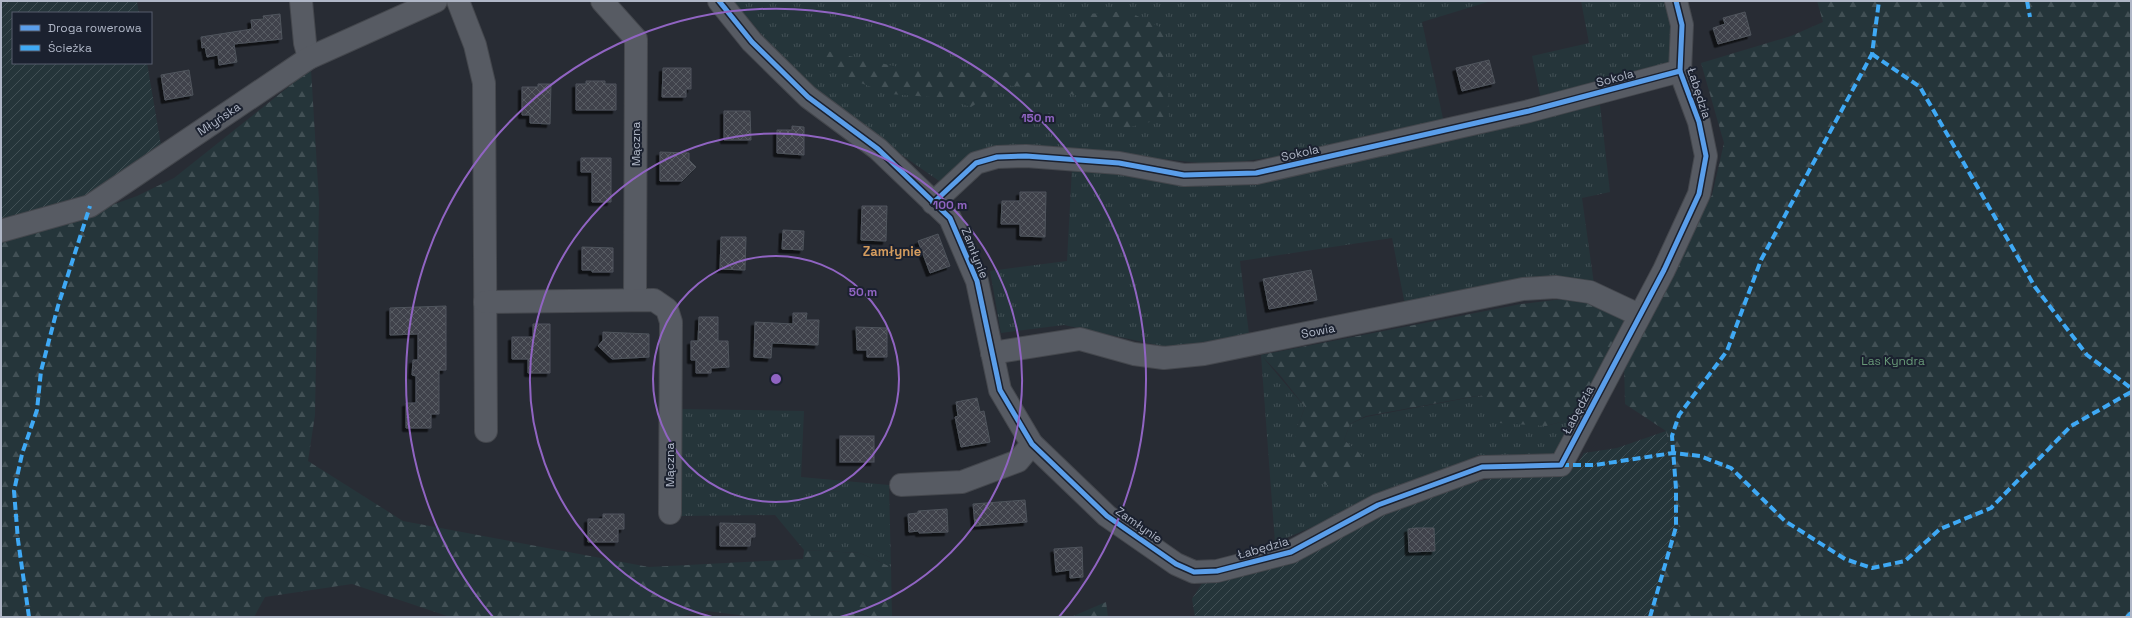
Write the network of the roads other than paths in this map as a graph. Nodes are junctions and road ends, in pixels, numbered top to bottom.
1 (301, 1) edge
2 (436, 1) edge
3 (458, 1) edge
4 (602, 1) edge
5 (719, 1) edge
6 (1676, 1) edge
7 (309, 58) junction
8 (1680, 71) junction
9 (933, 203) junction
10 (1, 231) edge
11 (636, 300) junction
12 (485, 302) junction
13 (1639, 315) junction
14 (992, 353) junction
15 (486, 431) dead end
16 (1032, 444) junction
17 (901, 485) dead end
18 (670, 513) dead end
19 (1194, 572) joint

1 - 7 street
2 - 7 street, Młyńska
3 - 12 street
4 - 11 street, Mączna
5 - 9 street, Zamłynie
6 - 8 street, Łabędzia
7 - 10 street, Młyńska
8 - 9 street, Sokola
8 - 13 street, Łabędzia
9 - 14 street, Zamłynie
11 - 12 street, Mączna
11 - 18 street, Mączna
12 - 15 street
13 - 14 street, Sowia
13 - 19 street, Łabędzia
14 - 16 street, Zamłynie
16 - 17 street
16 - 19 street, Zamłynie

